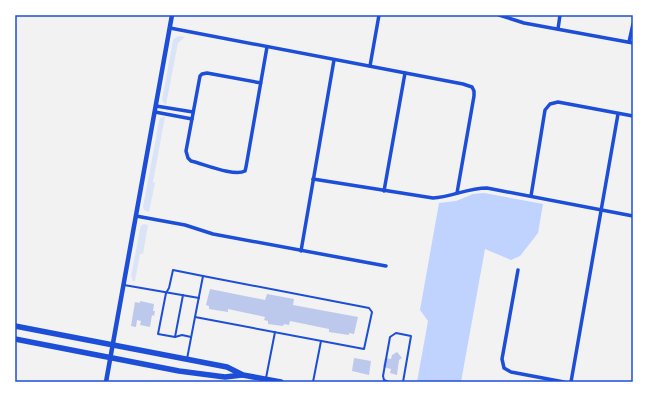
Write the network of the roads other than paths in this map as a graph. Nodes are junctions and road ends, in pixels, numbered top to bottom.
1 (172, 15) edge
2 (379, 15) edge
3 (499, 15) edge
4 (560, 15) edge
5 (633, 24) edge
6 (170, 28) junction
7 (558, 29) junction
8 (631, 43) edge
9 (267, 47) junction
10 (334, 60) junction
11 (370, 66) junction
12 (405, 73) junction
13 (261, 83) junction
14 (156, 106) junction
15 (155, 112) junction
16 (193, 112) junction
17 (618, 114) junction
18 (633, 116) edge
19 (192, 119) junction
20 (313, 179) junction
21 (384, 191) junction
22 (457, 193) junction
23 (532, 196) junction
24 (601, 210) junction
25 (136, 216) junction
26 (633, 216) edge
27 (301, 251) junction
28 (386, 266) dead end
29 (518, 270) dead end
30 (203, 276) junction
31 (123, 285) junction
32 (166, 293) junction
33 (183, 295) junction
34 (199, 298) junction
35 (195, 317) junction
36 (15, 326) edge
37 (275, 332) junction
38 (175, 337) junction
39 (191, 337) junction
40 (15, 339) edge
41 (321, 341) junction
42 (113, 345) junction
43 (110, 358) junction
44 (187, 358) junction
45 (243, 375) junction
46 (266, 379) junction
47 (106, 382) edge
48 (281, 382) edge
49 (313, 382) edge
50 (389, 382) edge
51 (403, 382) edge
52 (564, 382) edge
53 (571, 382) edge

1 - 6 street
2 - 11 street
3 - 7 street
4 - 7 street
5 - 8 street
6 - 9 street
6 - 14 street
7 - 8 street
9 - 10 street
9 - 13 street
10 - 11 street
10 - 20 street
11 - 12 street
12 - 21 street
12 - 22 street
13 - 16 street
13 - 19 street
14 - 15 street
14 - 16 street
15 - 19 street
15 - 25 street
16 - 19 street
17 - 18 street
17 - 23 street
17 - 24 street
20 - 21 street
20 - 27 street
21 - 22 street
22 - 23 street
23 - 24 street
24 - 26 street
24 - 53 street
25 - 27 street
25 - 31 street
27 - 28 street
29 - 52 street
30 - 32 lane
30 - 34 lane
30 - 41 lane
31 - 32 lane
31 - 42 street
32 - 33 lane
32 - 38 lane
33 - 34 lane
33 - 38 lane
34 - 35 lane
35 - 37 lane
35 - 39 lane
36 - 42 main road
37 - 41 lane
37 - 46 lane
38 - 39 lane
39 - 44 lane
40 - 43 main road
41 - 49 lane
42 - 43 street
42 - 44 main road
43 - 45 main road
43 - 47 street
44 - 45 main road
45 - 46 main road
46 - 48 main road
50 - 51 lane

